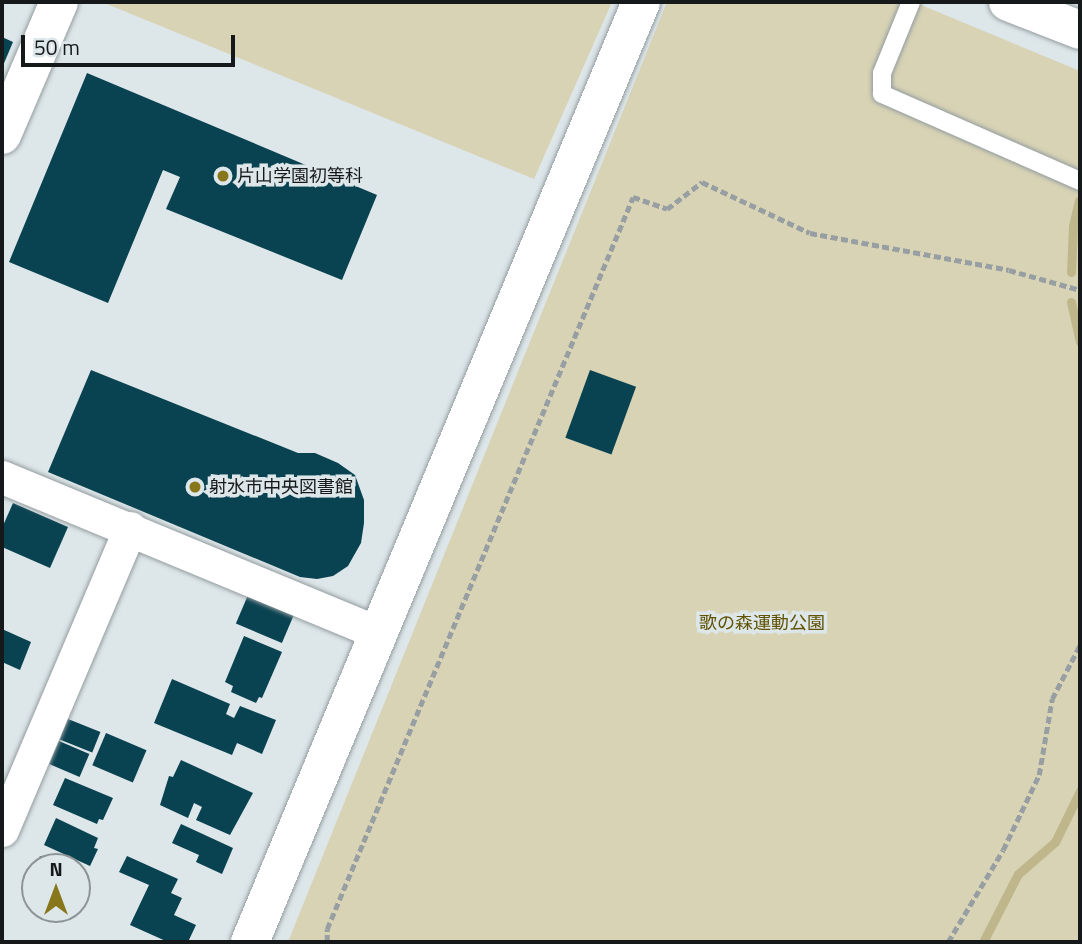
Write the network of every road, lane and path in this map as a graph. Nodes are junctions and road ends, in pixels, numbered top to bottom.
1 (59, 2) edge
2 (641, 2) edge
3 (911, 2) edge
4 (1008, 2) edge
5 (1080, 30) edge
6 (4, 121) edge
7 (1080, 181) edge
8 (1080, 290) edge
9 (2, 477) edge
10 (130, 528) junction
11 (378, 633) junction
12 (1080, 645) edge
13 (2, 830) edge
14 (250, 942) edge
15 (327, 942) edge
16 (948, 942) edge

1 - 6 street
2 - 11 street
3 - 7 lane
4 - 5 street
8 - 15 path
9 - 10 street
10 - 11 street
10 - 13 street
11 - 14 street
12 - 16 path

